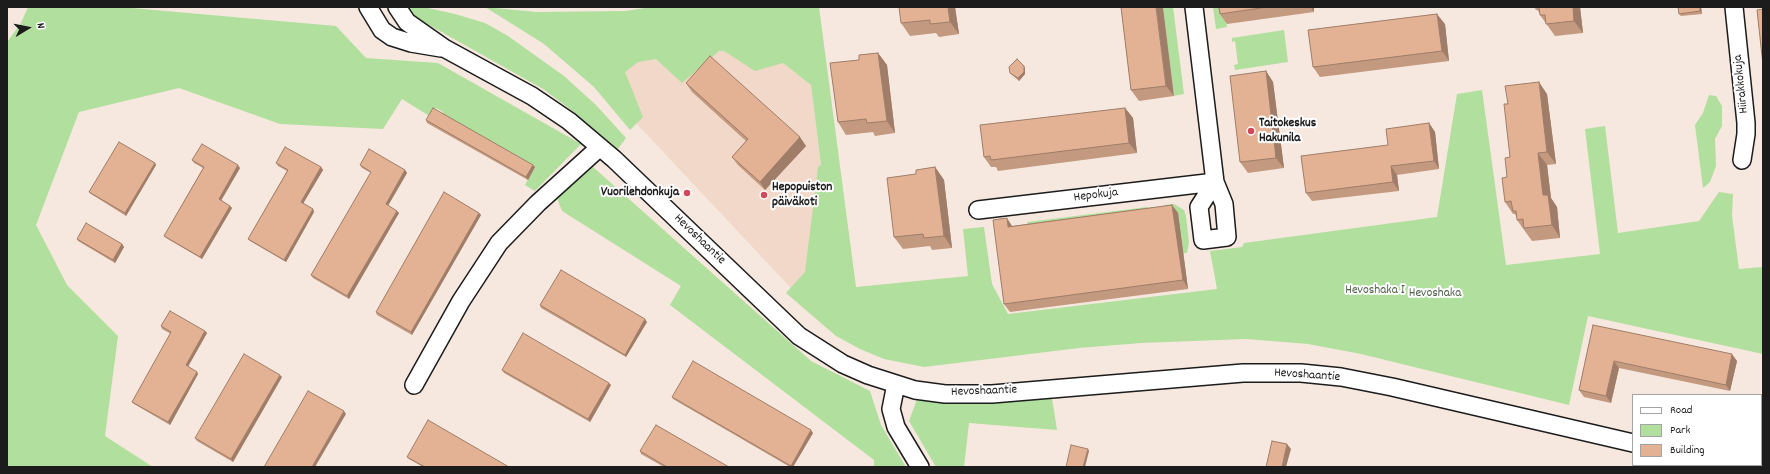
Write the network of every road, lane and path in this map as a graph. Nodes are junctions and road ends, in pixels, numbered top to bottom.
1 (368, 7) edge
2 (397, 7) edge
3 (1194, 7) edge
4 (1734, 7) edge
5 (444, 48) junction
6 (600, 147) junction
7 (1742, 160) dead end
8 (978, 210) dead end
9 (896, 384) junction
10 (414, 385) dead end
11 (1632, 443) edge
12 (920, 467) edge

1 - 5 street, Hevoshaantie
2 - 5 street, Hevoshaantie
3 - 8 street, Hepokuja
4 - 7 street, Hiirakkokuja
5 - 6 street, Hevoshaantie
6 - 9 street, Hevoshaantie
6 - 10 street
9 - 11 street, Hevoshaantie
9 - 12 street

